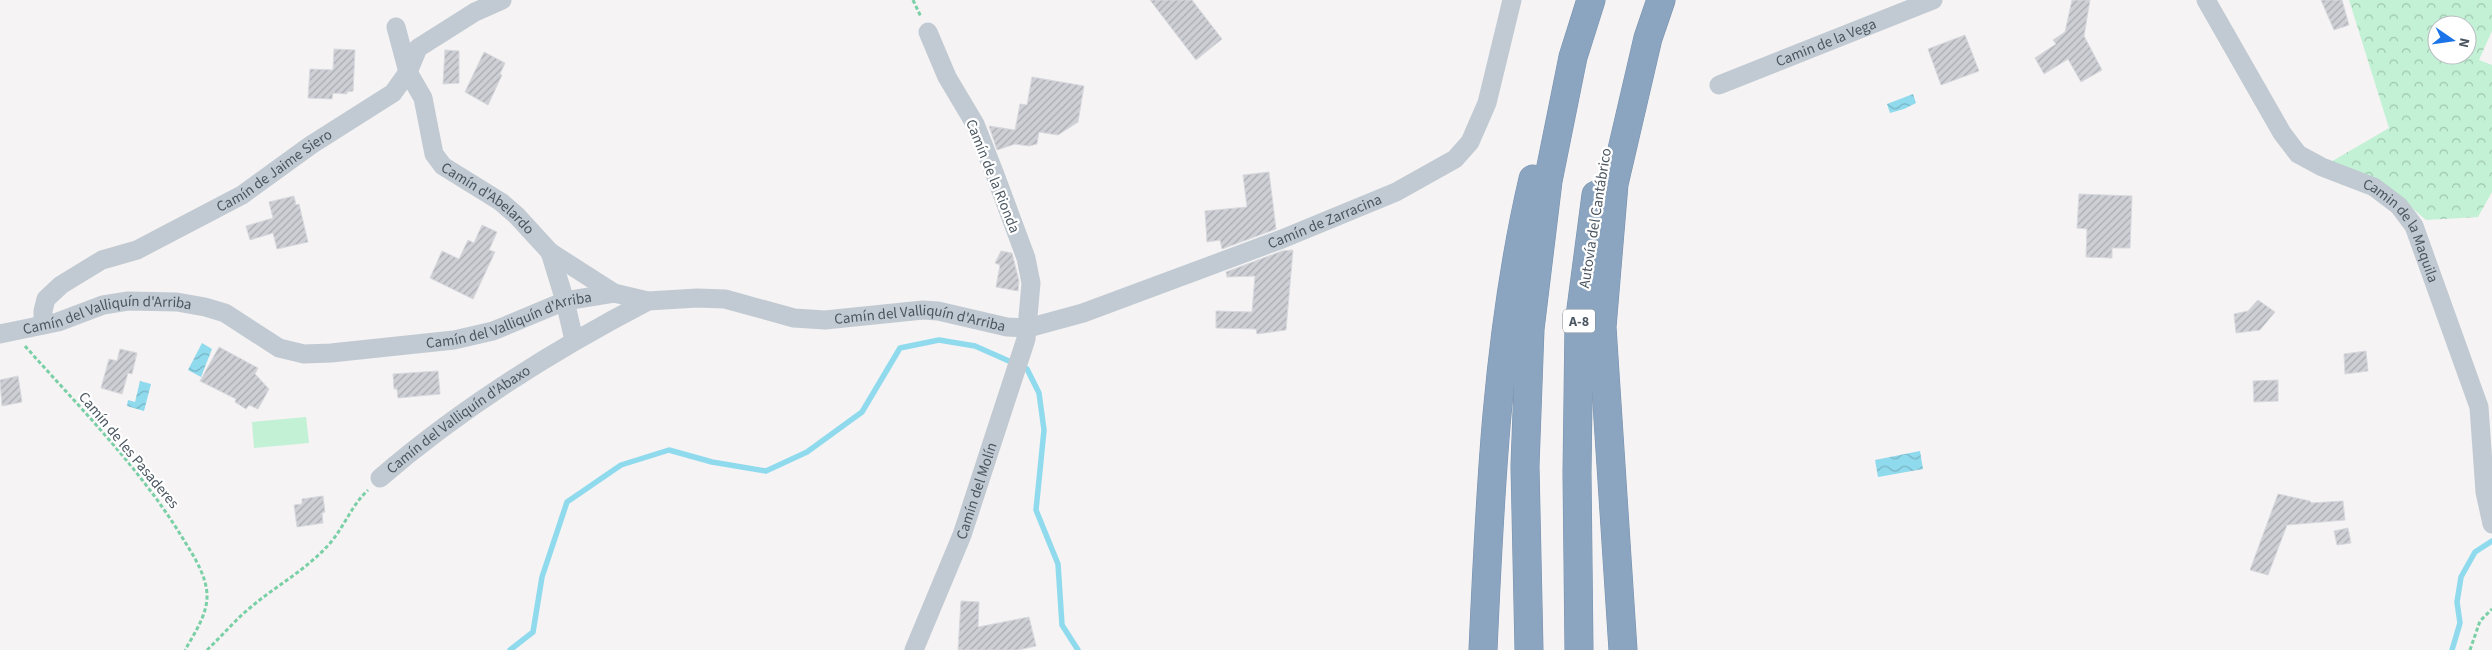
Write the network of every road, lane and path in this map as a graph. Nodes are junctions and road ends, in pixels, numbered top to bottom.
1 (502, 0) edge
2 (1512, 0) edge
3 (1591, 0) edge
4 (1644, 0) edge
5 (1661, 0) edge
6 (1933, 0) edge
7 (2206, 0) edge
8 (396, 27) dead end
9 (928, 32) dead end
10 (1574, 57) junction
11 (408, 72) junction
12 (1719, 85) dead end
13 (550, 252) junction
14 (614, 293) junction
15 (565, 301) junction
16 (648, 302) junction
17 (42, 325) junction
18 (1028, 328) junction
19 (7, 333) edge
20 (574, 340) junction
21 (380, 478) joint
22 (2492, 524) edge
23 (2492, 609) edge
24 (185, 650) edge
25 (207, 650) edge
26 (914, 650) edge
27 (1483, 650) edge
28 (1528, 650) edge
29 (1579, 650) edge
30 (1623, 650) edge
31 (2470, 650) edge

1 - 11 street, Camín de Jaime Siero
2 - 18 street, Camín de Zarracina
3 - 10 highway
4 - 29 highway, Autovía del Cantábrico / A-8
5 - 30 highway
6 - 12 street, Camin de la Vega
7 - 22 street, Camin de la Maquila
8 - 11 street, Camín d'Abelardo
9 - 18 street, Camín de la Rionda
10 - 27 highway
10 - 28 highway
11 - 13 street, Camín d'Abelardo
11 - 17 street, Camín de Jaime Siero
13 - 14 street, Camín d'Abelardo
13 - 15 street, Camín d'Abelardo
14 - 15 street, Camín del Valliquín d'Arriba
14 - 16 street, Camín del Valliquín d'Arriba
15 - 17 street, Camín del Valliquín d'Arriba
15 - 20 street, Camín d'Abelardo
16 - 18 street, Camín del Valliquín d'Arriba
16 - 20 street, Camín del Valliquín d'Abaxo
17 - 19 street, Camín del Valliquín d'Arriba
18 - 26 street, Camín del Molín
19 - 24 path, Camín de les Pasaderes
20 - 21 street, Camín del Valliquín d'Abaxo
21 - 25 path, Camín del Valliquín d'Abaxo
23 - 31 path

